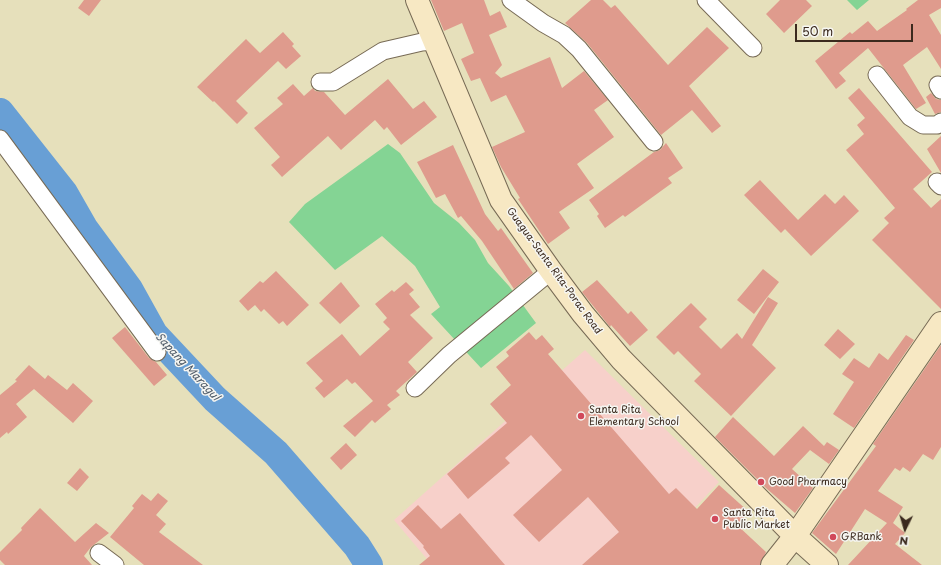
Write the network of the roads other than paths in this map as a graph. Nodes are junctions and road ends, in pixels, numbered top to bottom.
1 (417, 0) edge
2 (511, 0) edge
3 (706, 0) edge
4 (434, 41) junction
5 (753, 48) dead end
6 (877, 75) dead end
7 (320, 82) dead end
8 (941, 122) edge
9 (0, 139) edge
10 (654, 142) dead end
11 (551, 271) junction
12 (941, 323) edge
13 (157, 352) dead end
14 (415, 388) dead end
15 (795, 536) junction
16 (99, 553) dead end
17 (115, 565) edge
18 (772, 565) edge
19 (827, 565) edge

1 - 4 main road, Guagua-Santa Rita-Porac Road
2 - 10 street
3 - 5 street
4 - 7 street
4 - 11 main road, Guagua-Santa Rita-Porac Road
6 - 8 street
9 - 13 street
11 - 14 street
11 - 15 main road, Guagua-Santa Rita-Porac Road
12 - 15 main road
15 - 18 main road
15 - 19 main road, Guagua-Santa Rita-Porac Road
16 - 17 street

